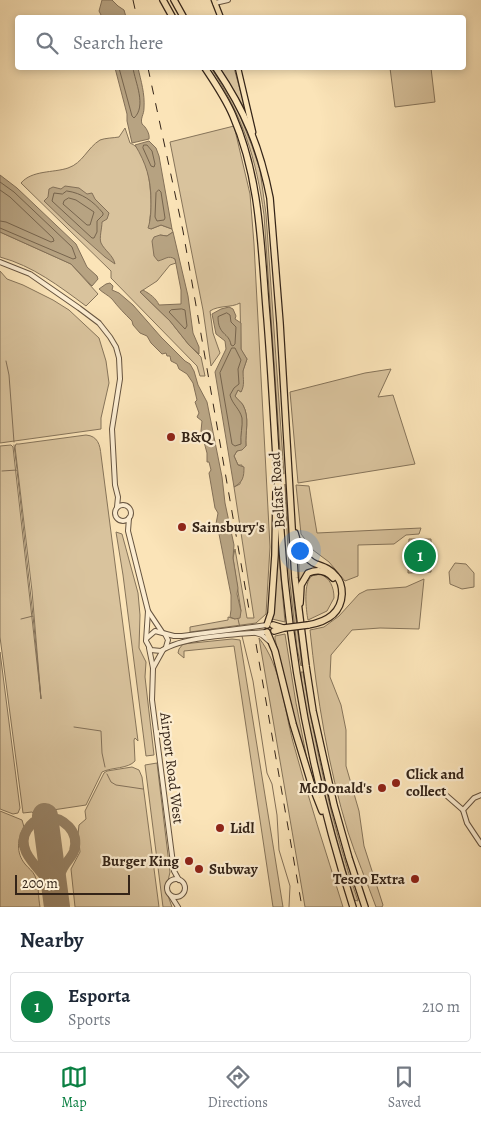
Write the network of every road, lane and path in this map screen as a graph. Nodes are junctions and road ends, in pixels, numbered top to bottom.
1 (163, 0) edge
2 (174, 0) edge
3 (228, 0) edge
4 (215, 2) edge
5 (171, 15) edge
6 (182, 15) edge
7 (220, 15) edge
8 (206, 70) edge
9 (217, 70) edge
10 (238, 70) edge
11 (254, 137) junction
12 (0, 262) edge
13 (278, 480) junction
14 (118, 497) junction
15 (125, 505) junction
16 (117, 507) junction
17 (129, 518) junction
18 (120, 521) junction
19 (292, 523) junction
20 (128, 531) junction
21 (341, 590) junction
22 (148, 611) junction
23 (299, 613) junction
24 (269, 629) junction
25 (243, 631) junction
26 (237, 632) junction
27 (254, 632) junction
28 (163, 633) junction
29 (147, 638) junction
30 (149, 648) junction
31 (165, 648) junction
32 (275, 651) junction
33 (153, 668) junction
34 (481, 795) edge
35 (447, 796) dead end
36 (462, 810) junction
37 (327, 819) junction
38 (481, 844) edge
39 (174, 872) junction
40 (179, 880) junction
41 (170, 882) junction
42 (171, 896) junction
43 (179, 896) junction
44 (178, 907) edge
45 (353, 907) edge
46 (365, 907) edge

1 - 5 highway
2 - 6 highway
3 - 4 street
4 - 7 main road
8 - 13 highway, Belfast Road
9 - 11 highway
10 - 11 main road, Belfast Road
11 - 19 highway, Belfast Road
12 - 14 street
13 - 24 highway
13 - 37 highway, Belfast Road
14 - 15 street
14 - 16 street
15 - 16 street
15 - 17 street
16 - 18 street
17 - 18 street
17 - 20 street
18 - 20 street
19 - 21 highway
19 - 23 highway, Belfast Road
20 - 22 street
21 - 23 highway
21 - 24 highway, bridge
22 - 28 street
22 - 29 street
23 - 46 highway, Belfast Road
24 - 25 street
24 - 27 street
24 - 32 highway
25 - 26 street
25 - 27 street
26 - 28 street
26 - 31 street
27 - 32 street
28 - 29 street
28 - 31 street
29 - 30 street
30 - 31 street
30 - 33 street, Airport Road West
31 - 33 street, Airport Road West
32 - 37 highway
33 - 39 street, Airport Road West
34 - 36 street
35 - 36 street
36 - 38 street
37 - 45 highway, Belfast Road
39 - 40 street, Airport Road West
39 - 41 street, Airport Road West
40 - 41 street
40 - 43 street
41 - 42 street
42 - 43 street
42 - 44 street
43 - 44 street

